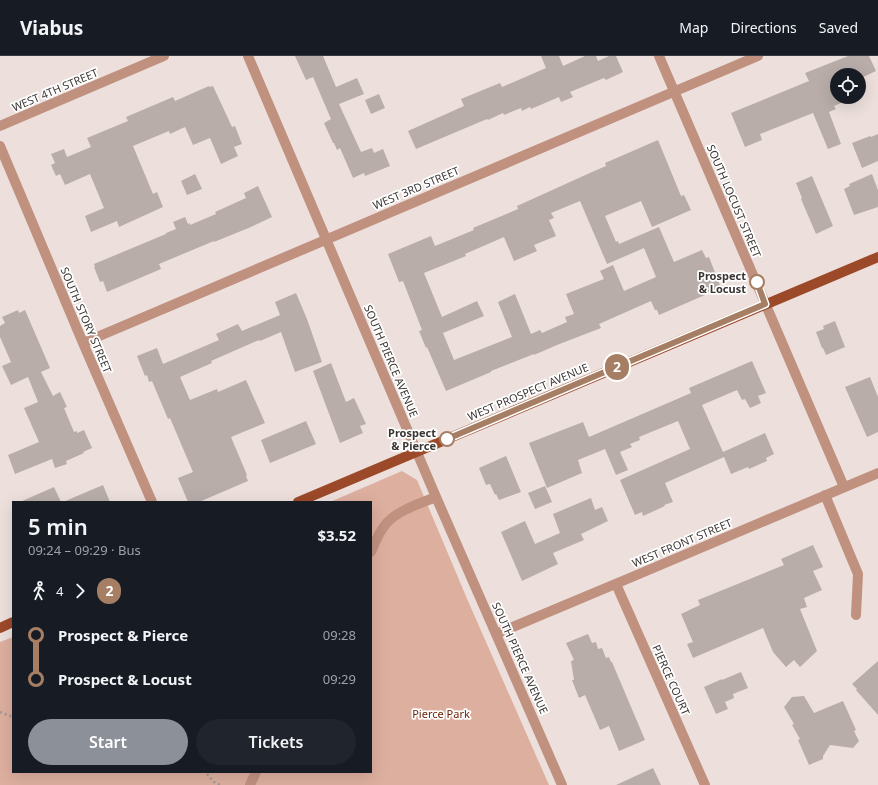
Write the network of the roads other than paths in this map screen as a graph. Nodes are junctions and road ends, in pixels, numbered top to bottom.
1 (164, 56) edge
2 (248, 56) edge
3 (659, 56) edge
4 (758, 56) edge
5 (674, 92) junction
6 (0, 126) edge
7 (0, 146) edge
8 (326, 240) junction
9 (878, 257) edge
10 (765, 304) junction
11 (83, 343) junction
12 (417, 452) junction
13 (878, 473) edge
14 (844, 487) junction
15 (825, 495) junction
16 (436, 497) junction
17 (152, 501) edge
18 (300, 501) edge
19 (372, 550) edge
20 (616, 584) junction
21 (856, 615) dead end
22 (12, 622) edge
23 (0, 628) edge
24 (496, 634) junction
25 (256, 773) edge
26 (250, 785) edge
27 (562, 785) edge
28 (705, 785) edge

1 - 6 street, WEST 4TH STREET
2 - 8 street, SOUTH PIERCE AVENUE
3 - 5 street, SOUTH LOCUST STREET
4 - 5 street, WEST 3RD STREET
5 - 8 street, WEST 3RD STREET
5 - 10 street, SOUTH LOCUST STREET
7 - 11 street, SOUTH STORY STREET
8 - 11 street, WEST 3RD STREET
8 - 12 street, SOUTH PIERCE AVENUE
9 - 10 main road, WEST PROSPECT AVENUE
10 - 12 main road, WEST PROSPECT AVENUE
10 - 14 street, SOUTH LOCUST STREET
11 - 17 street, SOUTH STORY STREET
12 - 16 street, SOUTH PIERCE AVENUE
12 - 18 main road, WEST PROSPECT AVENUE
13 - 14 street, WEST FRONT STREET
14 - 15 street, WEST FRONT STREET
15 - 20 street, WEST FRONT STREET
15 - 21 street
16 - 19 street
16 - 24 street, SOUTH PIERCE AVENUE
20 - 24 street, WEST FRONT STREET
20 - 28 street, PIERCE COURT
22 - 23 main road
24 - 27 street, SOUTH PIERCE AVENUE
25 - 26 street

